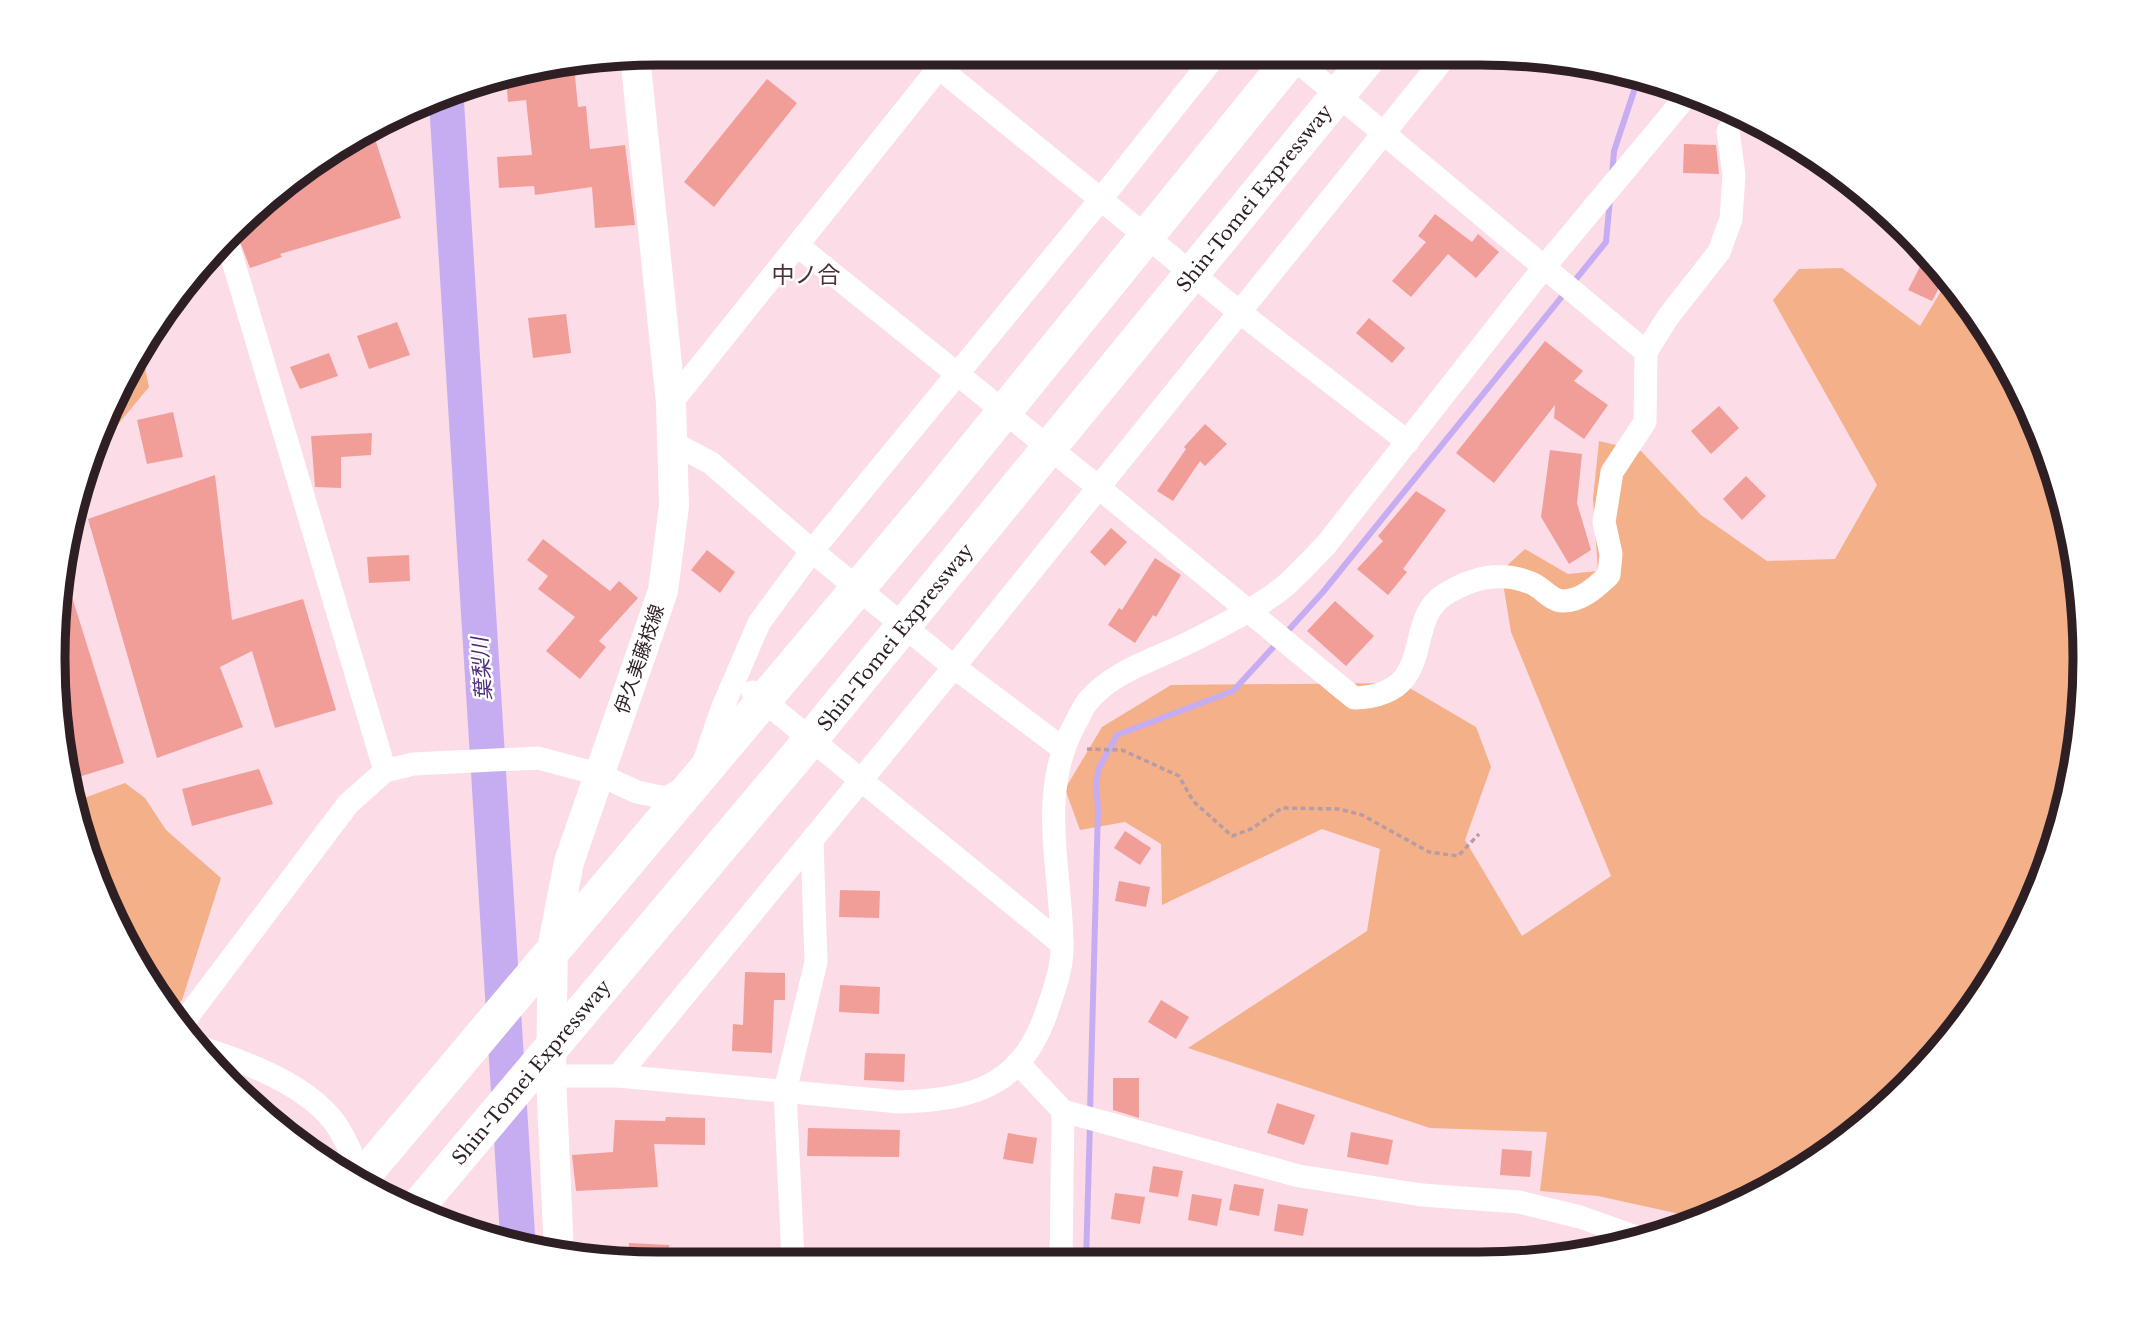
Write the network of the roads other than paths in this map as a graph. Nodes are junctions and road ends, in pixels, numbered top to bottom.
1 (933, 65) edge
2 (944, 65) edge
3 (1208, 65) edge
4 (1285, 65) edge
5 (1303, 65) edge
6 (1362, 65) edge
7 (1438, 65) edge
8 (636, 66) edge
9 (1683, 101) edge
10 (1728, 131) dead end
11 (1385, 132) junction
12 (1101, 200) junction
13 (798, 246) junction
14 (229, 249) edge
15 (1545, 266) junction
16 (1238, 311) junction
17 (1647, 352) junction
18 (957, 373) junction
19 (671, 403) junction
20 (1408, 442) junction
21 (673, 443) junction
22 (1098, 486) junction
23 (812, 551) junction
24 (1249, 610) junction
25 (954, 667) junction
26 (735, 678) junction
27 (1062, 748) junction
28 (385, 771) junction
29 (598, 774) junction
30 (859, 779) junction
31 (812, 840) junction
32 (1062, 944) junction
33 (186, 1019) edge
34 (215, 1053) edge
35 (1018, 1063) junction
36 (551, 1076) junction
37 (618, 1076) junction
38 (785, 1091) junction
39 (1063, 1111) junction
40 (355, 1169) edge
41 (366, 1175) edge
42 (421, 1202) edge
43 (1625, 1234) edge
44 (559, 1243) edge
45 (793, 1252) edge
46 (1061, 1252) edge

1 - 13 street
2 - 12 street
3 - 12 street
4 - 41 highway
5 - 11 street
6 - 42 highway, Shin-Tomei Expressway
7 - 11 street
8 - 19 main road, 伊久美藤枝線
9 - 15 street
10 - 17 street
11 - 15 street
11 - 16 street
12 - 16 street
12 - 18 street
13 - 18 street
13 - 19 street
14 - 28 street
15 - 17 street
15 - 20 street
16 - 20 street
16 - 22 street
17 - 24 street
18 - 22 street
18 - 23 street
19 - 21 main road, 伊久美藤枝線
20 - 24 street
21 - 23 street
21 - 29 main road, 伊久美藤枝線
22 - 24 street
22 - 25 street
23 - 25 street
23 - 26 street
24 - 27 street
25 - 27 street
25 - 30 street
26 - 29 street
26 - 30 street
27 - 32 street
28 - 29 street
28 - 33 street
29 - 36 main road, 伊久美藤枝線
30 - 31 street
30 - 32 street
31 - 37 street
31 - 38 street
32 - 35 street
34 - 40 street
35 - 38 street
35 - 39 street
36 - 37 street
36 - 44 main road, 伊久美藤枝線
37 - 38 street
38 - 45 street
39 - 43 street
39 - 46 street

